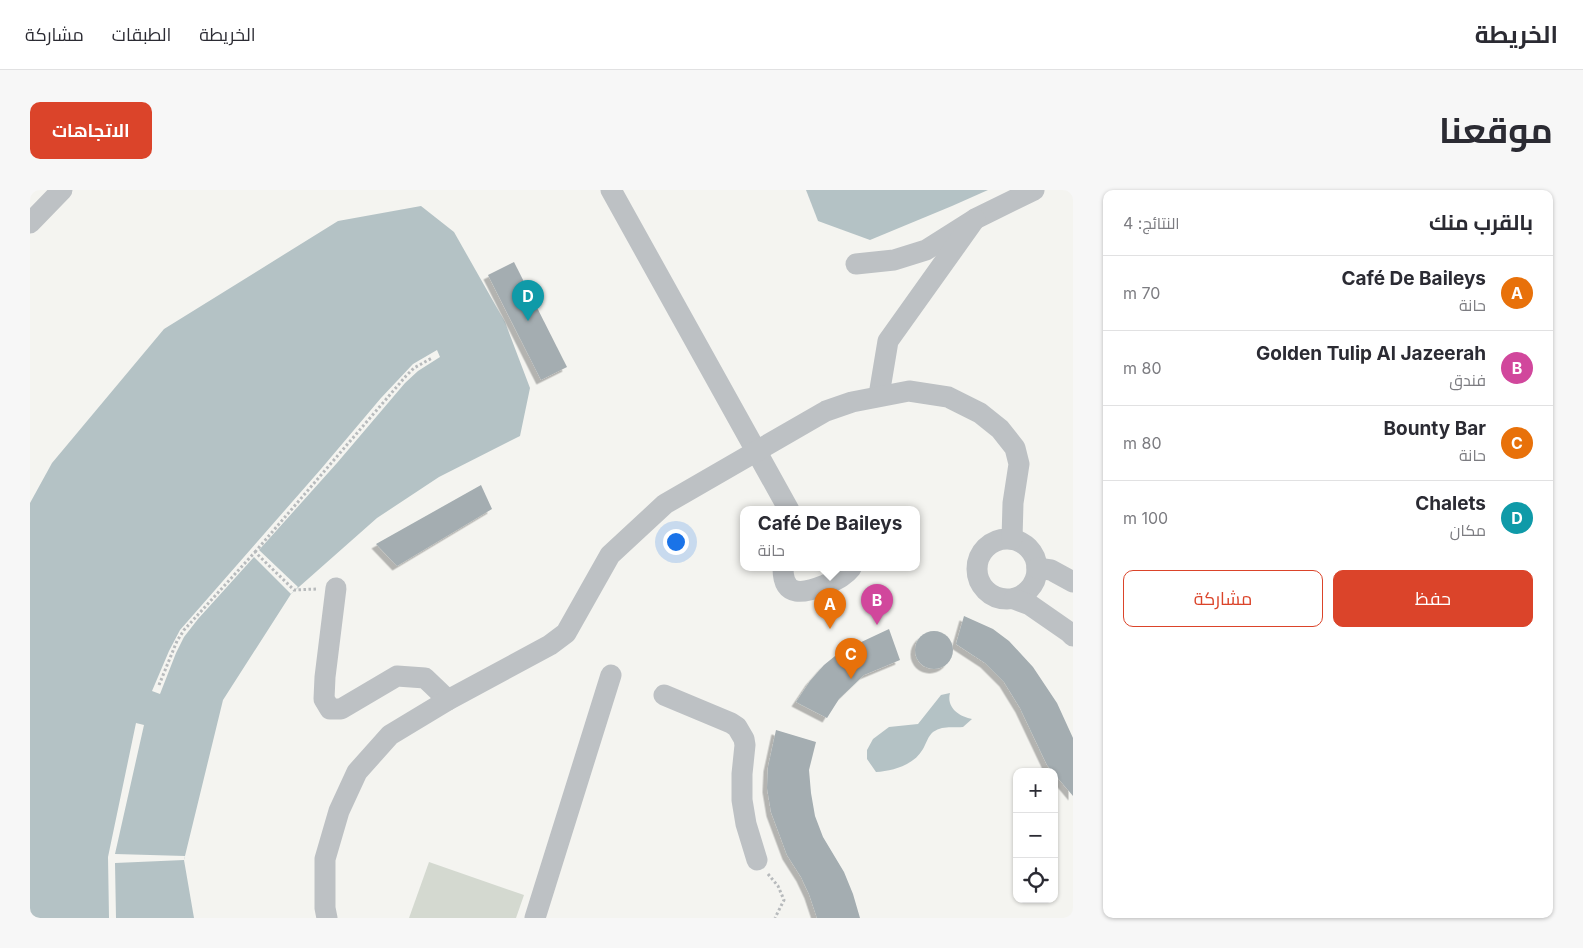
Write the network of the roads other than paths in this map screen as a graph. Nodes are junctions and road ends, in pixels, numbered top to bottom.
1 (62, 190) edge
2 (611, 190) edge
3 (1034, 190) edge
4 (975, 219) junction
5 (30, 223) edge
6 (856, 264) dead end
7 (879, 395) junction
8 (756, 451) junction
9 (787, 506) edge
10 (1012, 539) junction
11 (1037, 568) junction
12 (783, 571) edge
13 (848, 571) edge
14 (1073, 582) edge
15 (336, 588) road end
16 (1014, 599) junction
17 (1073, 636) edge
18 (611, 675) dead end
19 (664, 695) dead end
20 (448, 700) junction
21 (757, 860) road end
22 (327, 918) edge
23 (535, 918) edge

1 - 5 street
2 - 8 street
3 - 4 street
4 - 6 street
4 - 7 street
7 - 8 street
7 - 10 street
8 - 9 street
8 - 20 street
10 - 11 street
10 - 16 street
11 - 14 street
11 - 16 street
12 - 13 street
15 - 20 street
16 - 17 street
18 - 23 street
19 - 21 street
20 - 22 street

